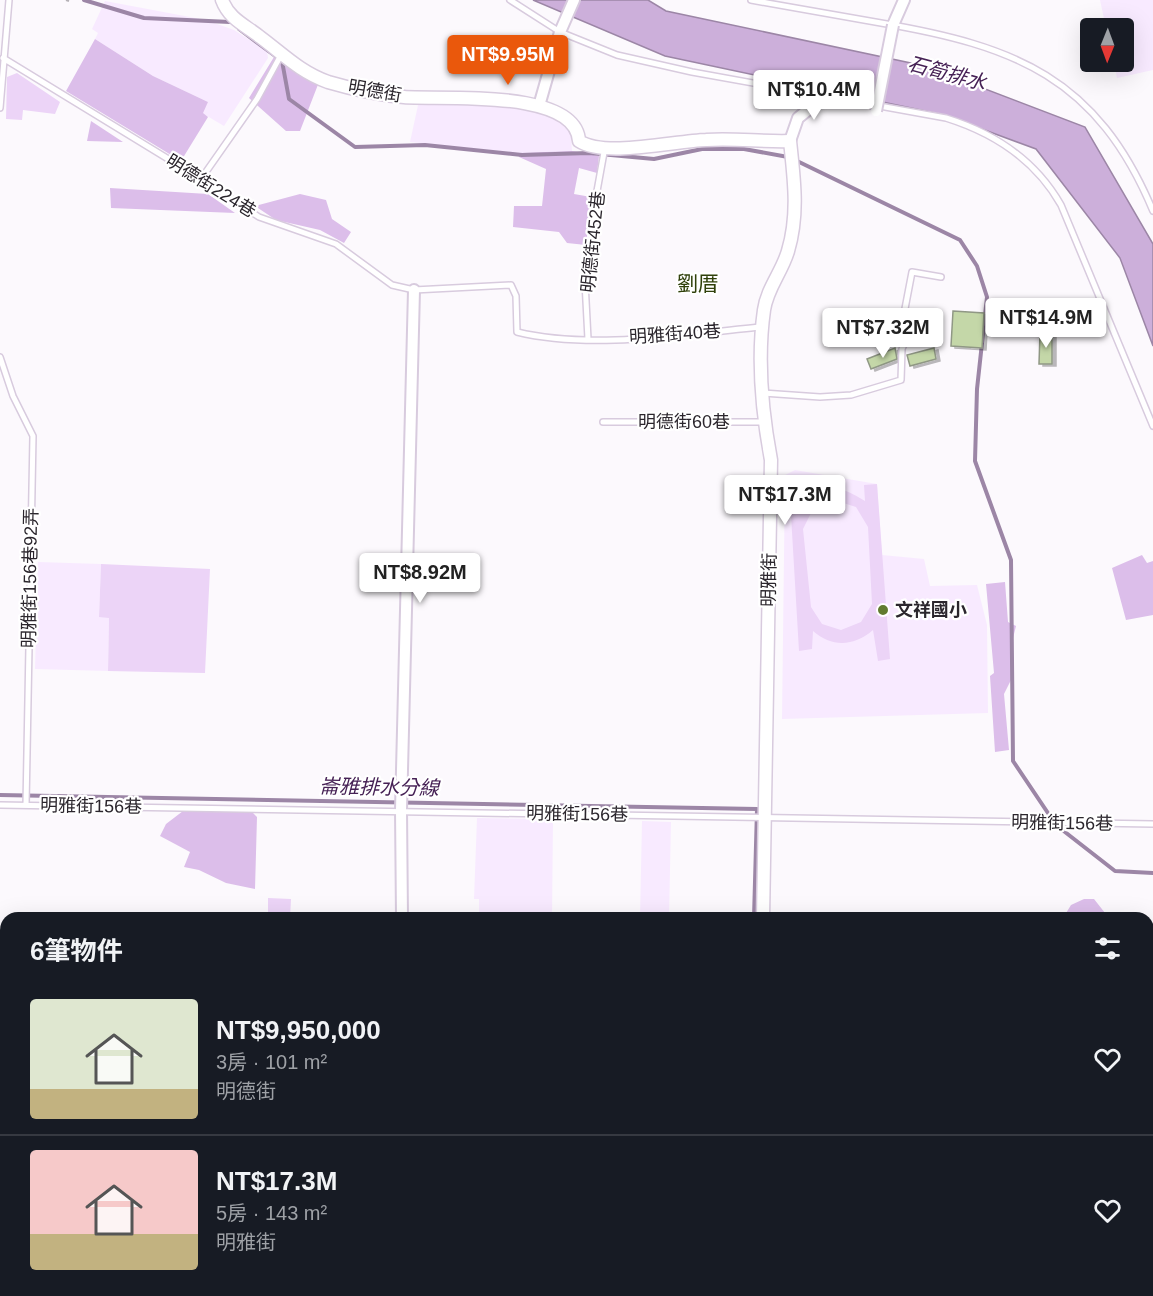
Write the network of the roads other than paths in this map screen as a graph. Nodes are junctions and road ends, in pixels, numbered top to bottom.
1 (9, 0) edge
2 (222, 0) edge
3 (510, 0) edge
4 (574, 0) edge
5 (751, 0) edge
6 (904, 0) edge
7 (893, 25) junction
8 (560, 32) junction
9 (281, 55) junction
10 (3, 58) junction
11 (817, 96) junction
12 (539, 106) junction
13 (0, 108) edge
14 (876, 111) dead end
15 (790, 141) junction
16 (606, 146) junction
17 (201, 179) junction
18 (1153, 211) edge
19 (941, 278) dead end
20 (414, 290) junction
21 (763, 327) junction
22 (588, 339) junction
23 (0, 357) edge
24 (762, 393) junction
25 (603, 422) dead end
26 (764, 422) junction
27 (1153, 426) edge
28 (0, 805) edge
29 (26, 805) junction
30 (401, 810) junction
31 (765, 818) junction
32 (1153, 824) edge
33 (402, 912) edge
34 (764, 912) edge

1 - 10 lane
2 - 9 street, 明德街
3 - 8 lane
4 - 8 street
5 - 7 lane
6 - 7 street
7 - 14 street, bridge
7 - 18 lane
8 - 11 lane
8 - 12 street
9 - 12 street, 明德街
9 - 17 lane
10 - 13 lane
10 - 17 lane, 明德街224巷
11 - 15 street
11 - 27 lane
12 - 16 street, 明德街
15 - 16 street, 明德街
15 - 21 street, 明雅街
16 - 22 lane, 明德街452巷
17 - 20 lane, 明德街224巷
19 - 24 lane
20 - 22 lane, 明德街224巷
20 - 30 street
21 - 22 lane, 明雅街40巷
21 - 24 street, 明雅街
23 - 29 lane, 明雅街156巷92弄
24 - 26 street, 明雅街
25 - 26 lane, 明德街60巷
26 - 31 street, 明雅街
28 - 29 lane, 明雅街156巷
29 - 30 lane, 明雅街156巷
30 - 31 lane, 明雅街156巷
30 - 33 street
31 - 32 lane, 明雅街156巷
31 - 34 street, 明雅街

